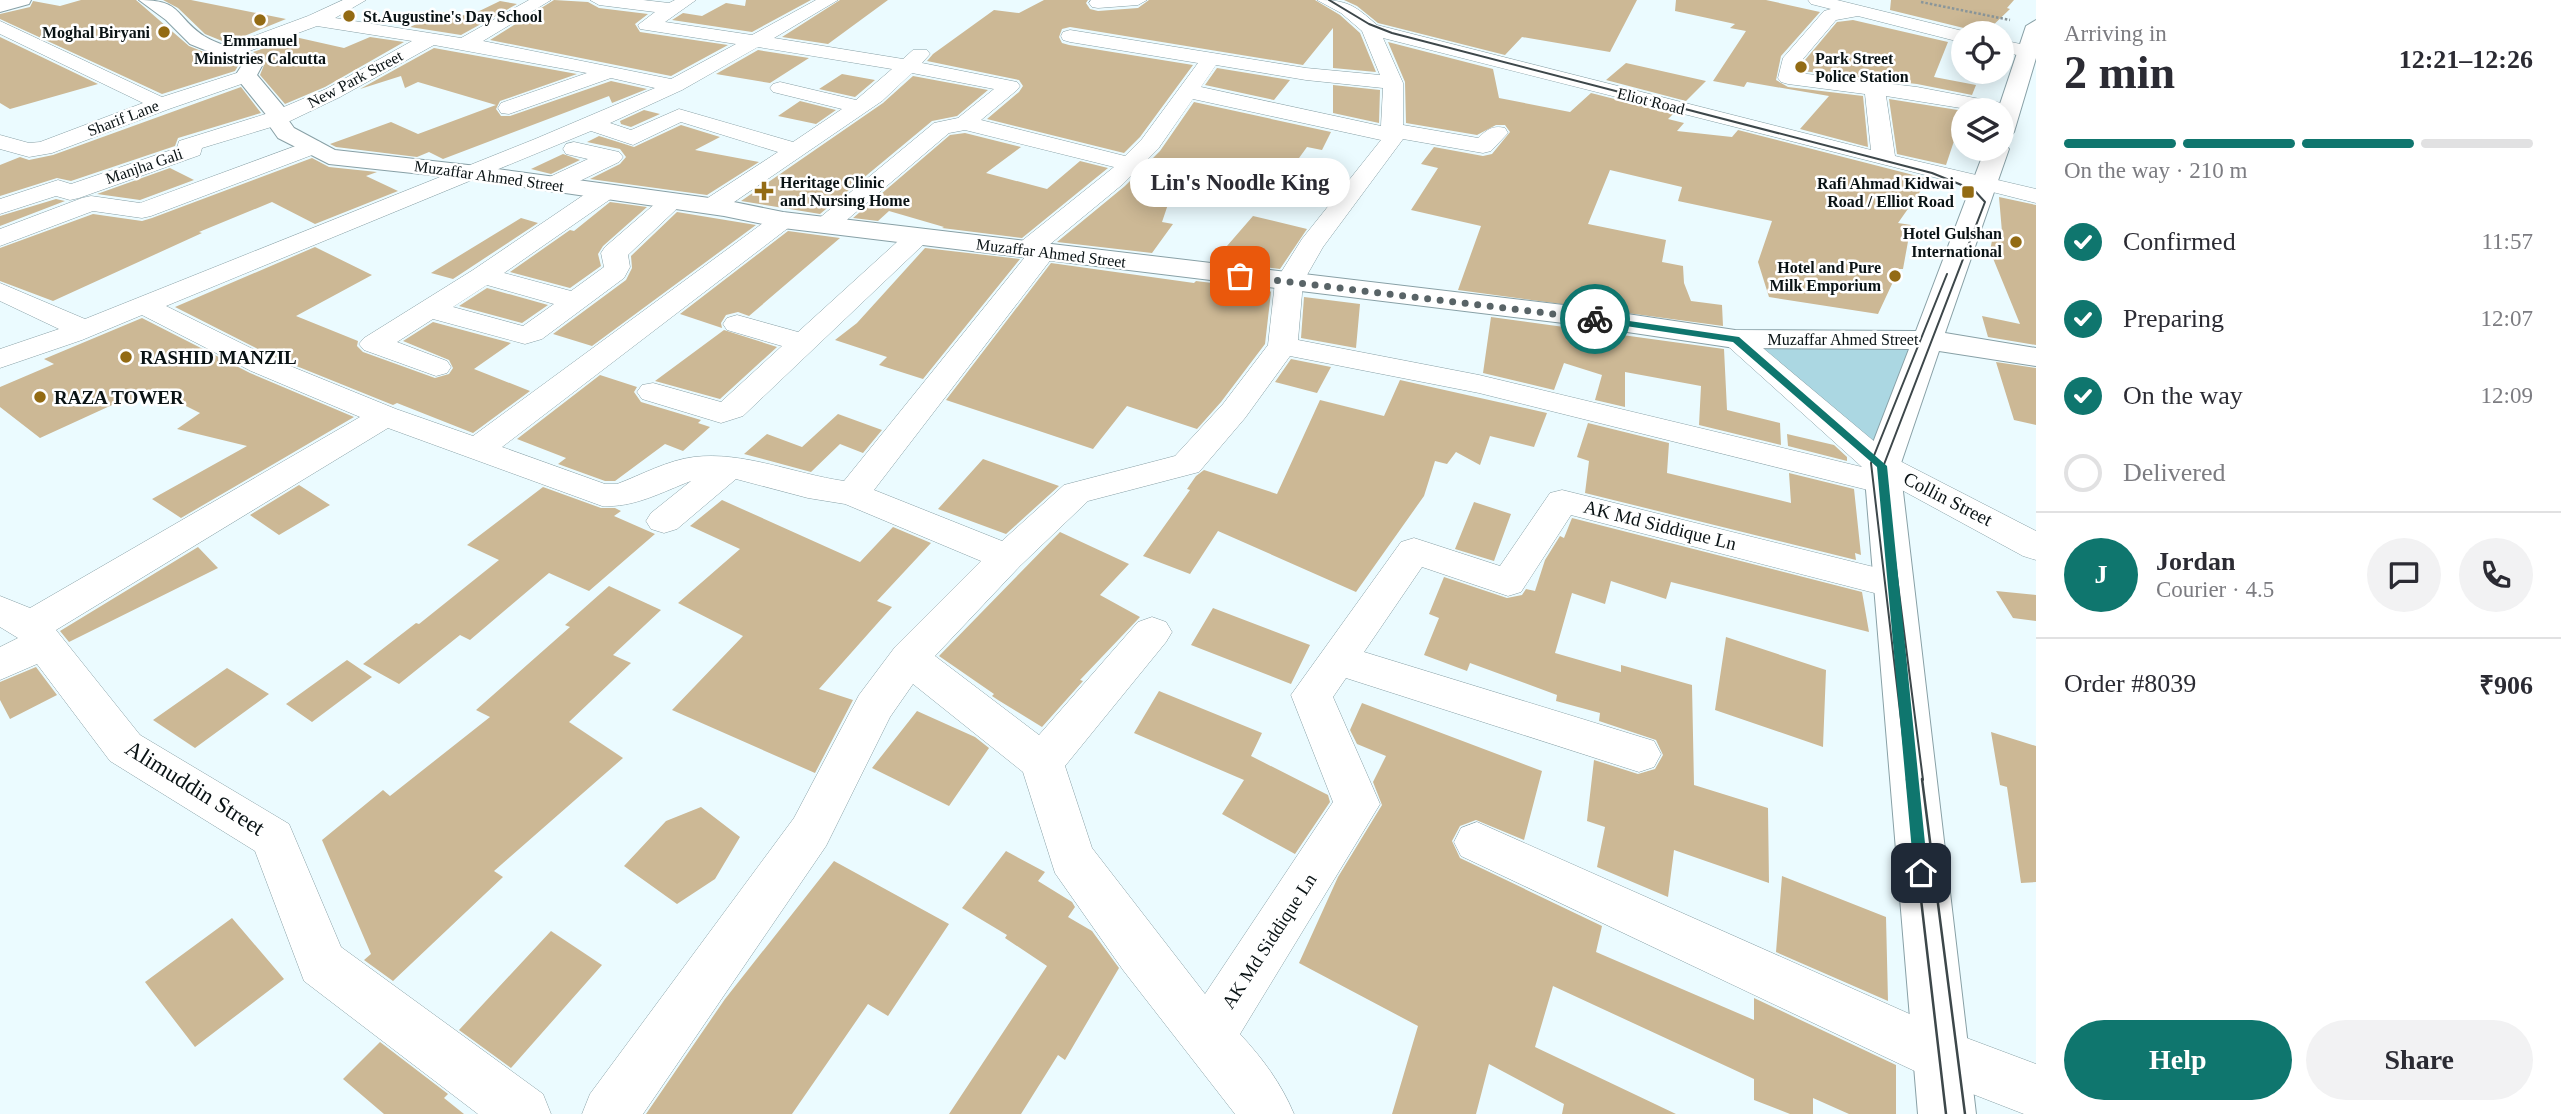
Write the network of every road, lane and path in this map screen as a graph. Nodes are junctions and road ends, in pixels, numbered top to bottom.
1 (22, 0) edge
2 (148, 0) edge
3 (356, 0) edge
4 (542, 0) edge
5 (599, 0) edge
6 (828, 0) edge
7 (1138, 0) edge
8 (1326, 0) edge
9 (1816, 0) edge
10 (1918, 1) edge
11 (1098, 3) dead end
12 (679, 5) edge
13 (0, 6) edge
14 (1858, 11) junction
15 (315, 20) junction
16 (2010, 20) dead end
17 (2036, 26) edge
18 (0, 27) edge
19 (1370, 29) junction
20 (1951, 34) edge
21 (1070, 36) dead end
22 (430, 39) junction
23 (757, 40) junction
24 (464, 44) junction
25 (2014, 48) edge
26 (926, 49) dead end
27 (2027, 51) junction
28 (229, 52) junction
29 (1211, 59) junction
30 (904, 68) junction
31 (610, 72) junction
32 (246, 76) junction
33 (1393, 83) junction
34 (675, 86) junction
35 (1875, 89) junction
36 (1187, 91) junction
37 (782, 98) dead end
38 (2013, 98) edge
39 (1951, 100) edge
40 (161, 104) junction
41 (859, 107) junction
42 (509, 108) dead end
43 (280, 117) junction
44 (762, 120) dead end
45 (965, 122) junction
46 (590, 124) junction
47 (1392, 132) junction
48 (739, 133) junction
49 (1497, 133) dead end
50 (0, 142) edge
51 (312, 148) junction
52 (574, 149) dead end
53 (797, 150) junction
54 (1884, 160) junction
55 (1130, 164) junction
56 (1991, 167) edge
57 (468, 172) junction
58 (0, 184) edge
59 (552, 185) junction
60 (603, 193) junction
61 (2036, 196) edge
62 (25, 198) junction
63 (673, 201) junction
64 (712, 206) junction
65 (0, 207) edge
66 (783, 220) junction
67 (825, 225) junction
68 (917, 237) junction
69 (0, 238) edge
70 (1035, 251) junction
71 (483, 276) junction
72 (1289, 282) junction
73 (0, 292) edge
74 (576, 301) junction
75 (143, 305) junction
76 (429, 309) junction
77 (737, 324) dead end
78 (84, 329) junction
79 (1735, 339) junction
80 (1930, 340) junction
81 (803, 343) junction
82 (1283, 346) junction
83 (2036, 357) edge
84 (0, 359) edge
85 (436, 367) dead end
86 (653, 392) dead end
87 (385, 416) junction
88 (475, 450) junction
89 (730, 467) junction
90 (1883, 475) junction
91 (852, 494) junction
92 (664, 521) dead end
93 (2036, 547) edge
94 (1007, 557) junction
95 (1894, 584) junction
96 (25, 626) edge
97 (1152, 632) dead end
98 (909, 658) junction
99 (1338, 660) junction
100 (0, 666) edge
101 (1640, 754) dead end
102 (1042, 762) junction
103 (1477, 842) dead end
104 (1207, 1038) junction
105 (1940, 1055) junction
106 (2036, 1091) edge
107 (523, 1114) edge
108 (610, 1114) edge
109 (1266, 1114) edge
110 (1947, 1114) edge

1 - 13 main road
2 - 28 main road, Muzaffar Ahmed Street
3 - 15 street
4 - 24 street
5 - 12 street
6 - 23 street
7 - 11 street
8 - 19 street, Eliot Road
9 - 14 street
10 - 16 path
12 - 23 street
14 - 20 street
14 - 35 street
15 - 22 street
15 - 28 street
17 - 27 main road
18 - 40 street
19 - 33 street
19 - 54 street, Eliot Road
21 - 29 street
22 - 24 street
22 - 43 street, New Park Street
23 - 30 street
23 - 34 street
24 - 31 street
25 - 27 street
26 - 30 street
27 - 38 main road
28 - 32 main road, Muzaffar Ahmed Street
29 - 33 street
29 - 36 street
30 - 41 street
30 - 45 street
31 - 34 street
31 - 42 street
32 - 40 street, Sharif Lane
32 - 43 main road, Muzaffar Ahmed Street
33 - 47 street
34 - 46 street
35 - 39 street
35 - 54 street
36 - 47 street
36 - 55 street
37 - 41 street
40 - 50 street, Sharif Lane
41 - 53 street
43 - 51 main road, Muzaffar Ahmed Street
43 - 62 street, Manjha Gali
44 - 48 street
45 - 55 street
45 - 67 street
46 - 48 street
46 - 57 street
47 - 49 street
47 - 72 street
48 - 53 street
51 - 57 main road, Muzaffar Ahmed Street
51 - 69 street
52 - 59 street
53 - 64 street
54 - 56 street, Eliot Road
55 - 70 street
56 - 61 street, Eliot Road
56 - 80 main road
57 - 59 main road, Muzaffar Ahmed Street
57 - 75 street
58 - 62 street
59 - 60 main road, Muzaffar Ahmed Street
60 - 63 main road, Muzaffar Ahmed Street
60 - 71 street
62 - 65 street, Manjha Gali
63 - 64 main road, Muzaffar Ahmed Street
63 - 74 street
64 - 66 main road, Muzaffar Ahmed Street
66 - 67 main road, Muzaffar Ahmed Street
66 - 88 street
67 - 68 main road, Muzaffar Ahmed Street
68 - 70 main road, Muzaffar Ahmed Street
68 - 81 street
70 - 72 main road, Muzaffar Ahmed Street
70 - 91 street
71 - 74 street
71 - 76 street
72 - 79 main road, Muzaffar Ahmed Street
72 - 82 street
73 - 78 street
74 - 76 street
75 - 78 street
75 - 87 street
76 - 85 street
77 - 81 street
78 - 84 street
79 - 80 main road, Muzaffar Ahmed Street
79 - 90 street, Collin Street
80 - 83 main road, Muzaffar Ahmed Street
80 - 90 main road
81 - 86 street
82 - 90 street
82 - 94 street
87 - 88 street
87 - 96 street
88 - 89 street
89 - 91 street
89 - 92 street
90 - 93 street, Collin Street
90 - 95 main road
91 - 94 street
94 - 98 street
95 - 99 street, AK Md Siddique Ln
95 - 105 main road
96 - 100 street
96 - 107 street, Alimuddin Street
97 - 102 street
98 - 102 street
98 - 108 street
99 - 101 street
99 - 104 street, AK Md Siddique Ln
102 - 104 street
103 - 105 street
104 - 109 street
105 - 106 street
105 - 110 main road

